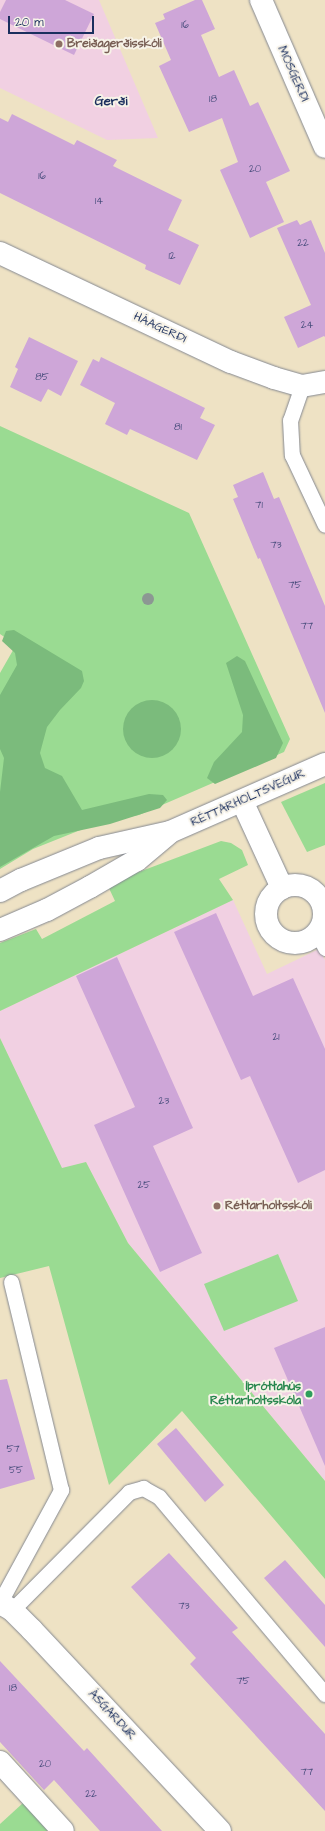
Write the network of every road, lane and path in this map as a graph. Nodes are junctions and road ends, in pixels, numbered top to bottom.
1 (261, 0) edge
2 (325, 147) edge
3 (0, 253) edge
4 (325, 382) edge
5 (302, 386) junction
6 (325, 525) edge
7 (325, 764) edge
8 (242, 801) junction
9 (170, 832) junction
10 (282, 888) junction
11 (0, 891) edge
12 (0, 930) edge
13 (321, 940) edge
14 (10, 1282) dead end
15 (4, 1605) edge
16 (325, 1694) edge
17 (0, 1762) edge
18 (63, 1831) edge
19 (220, 1831) edge

1 - 2 street, MOSGERÐI
3 - 5 street, HÁAGERÐI
4 - 5 street, HÁAGERÐI
5 - 6 lane
7 - 8 street, RÉTTARHOLTSVEGUR
8 - 9 street, RÉTTARHOLTSVEGUR
8 - 10 street
9 - 11 street, RÉTTARHOLTSVEGUR
9 - 12 street, RÉTTARHOLTSVEGUR
10 - 13 street
10 - 13 street
14 - 15 lane
15 - 16 lane
15 - 19 street, ÁSGARÐUR
17 - 18 street

